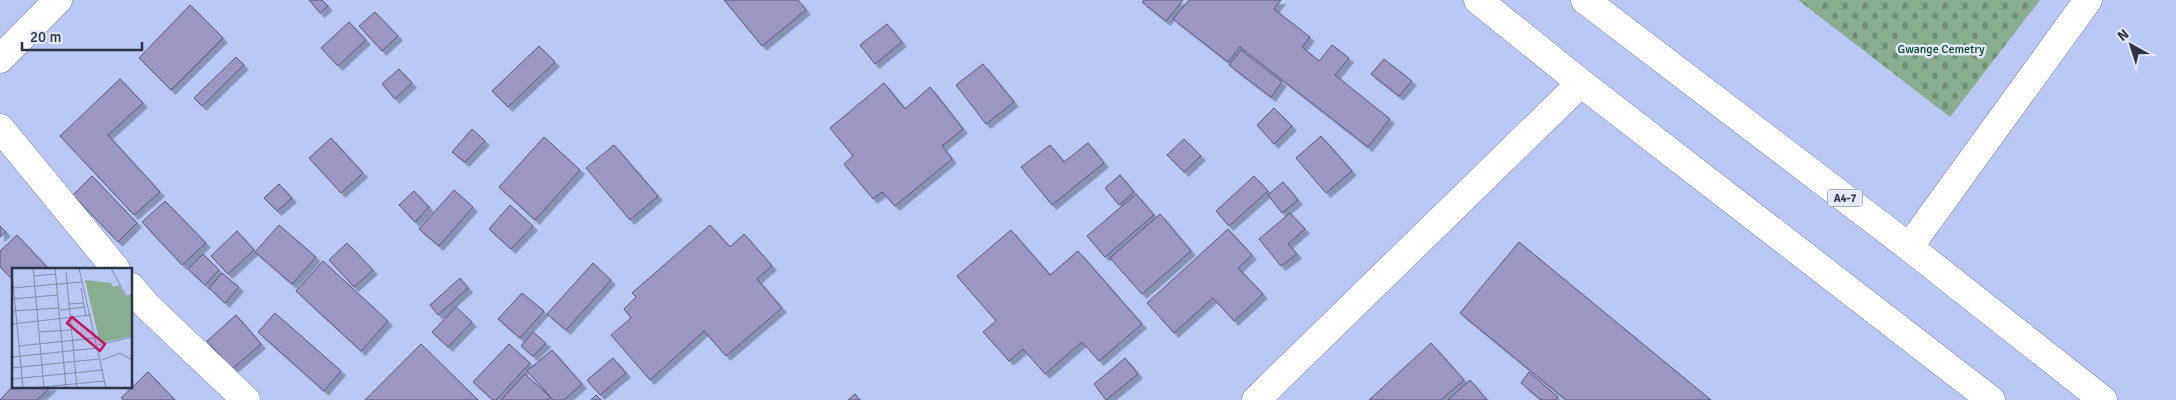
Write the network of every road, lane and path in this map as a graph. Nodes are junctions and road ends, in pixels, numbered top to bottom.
1 (58, 0) edge
2 (1478, 0) edge
3 (1585, 0) edge
4 (2088, 0) edge
5 (0, 59) edge
6 (1581, 83) junction
7 (0, 128) edge
8 (1909, 247) junction
9 (115, 268) edge
10 (132, 288) edge
11 (246, 400) edge
12 (1256, 400) edge
13 (1991, 400) edge
14 (2103, 400) edge

1 - 5 main road
2 - 6 main road
3 - 8 main road, A4-7
4 - 8 main road
6 - 12 main road
6 - 13 main road
7 - 9 main road
8 - 14 main road, A4-7
10 - 11 main road

